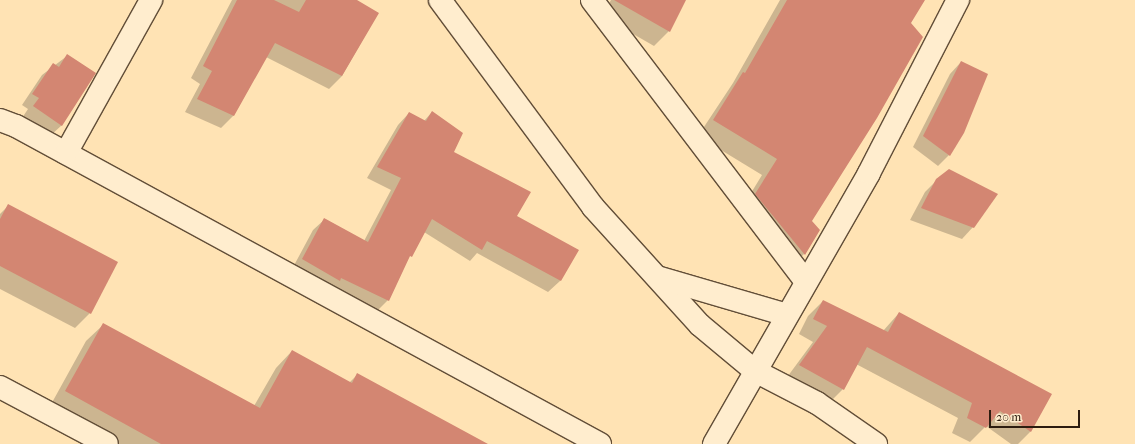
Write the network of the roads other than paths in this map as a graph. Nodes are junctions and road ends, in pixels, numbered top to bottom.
1 (151, 0) edge
2 (440, 0) edge
3 (592, 0) edge
4 (958, 0) edge
5 (0, 120) edge
6 (66, 153) junction
7 (657, 277) junction
8 (806, 282) junction
9 (787, 315) junction
10 (755, 371) junction
11 (0, 387) edge
12 (107, 444) edge
13 (600, 444) edge
14 (714, 444) edge
15 (876, 444) edge

1 - 6 street
2 - 7 street
3 - 8 street
4 - 8 street
5 - 6 street
6 - 13 street
7 - 9 street
7 - 10 street
8 - 9 street
9 - 10 street
10 - 14 street
10 - 15 street
11 - 12 street

